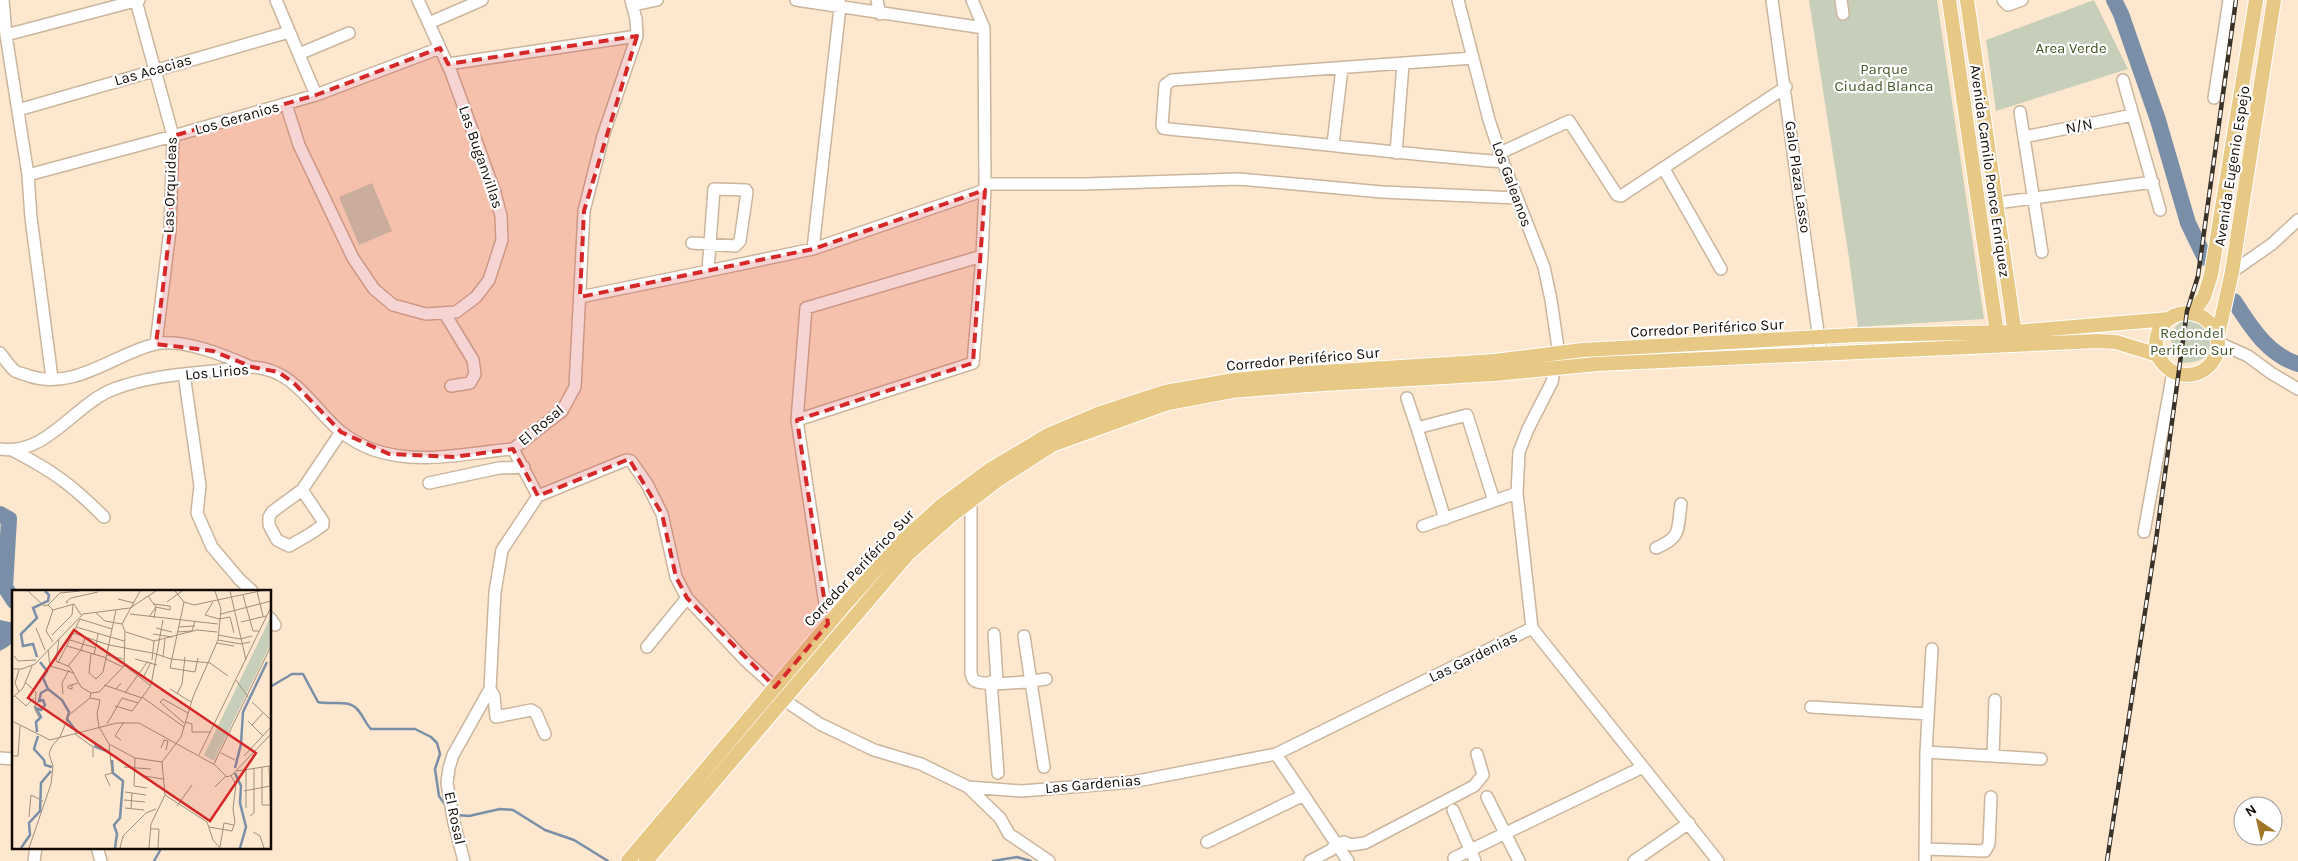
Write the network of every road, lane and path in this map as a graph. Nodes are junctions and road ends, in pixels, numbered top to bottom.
1 (3, 0) edge
2 (138, 0) edge
3 (276, 0) edge
4 (418, 0) edge
5 (482, 0) edge
6 (657, 0) edge
7 (796, 0) edge
8 (877, 0) edge
9 (972, 0) edge
10 (1458, 0) edge
11 (1772, 0) edge
12 (1841, 0) edge
13 (1949, 0) edge
14 (1967, 0) edge
15 (2003, 0) edge
16 (2022, 0) edge
17 (2229, 0) edge
18 (2256, 0) edge
19 (2274, 0) edge
20 (632, 2) edge
21 (839, 4) edge
22 (880, 14) junction
23 (1843, 14) dead end
24 (430, 23) junction
25 (984, 28) junction
26 (289, 32) junction
27 (349, 33) dead end
28 (6, 36) junction
29 (637, 36) junction
30 (440, 48) junction
31 (299, 54) junction
32 (1473, 58) junction
33 (448, 64) junction
34 (1403, 64) junction
35 (1342, 68) junction
36 (156, 69) junction
37 (2123, 80) dead end
38 (1786, 87) junction
39 (316, 95) junction
40 (2214, 98) dead end
41 (286, 104) junction
42 (18, 110) junction
43 (2020, 112) dead end
44 (2133, 115) junction
45 (174, 136) junction
46 (2024, 137) junction
47 (1333, 144) junction
48 (1396, 153) junction
49 (1501, 158) junction
50 (1664, 169) junction
51 (28, 175) junction
52 (2153, 182) junction
53 (985, 187) junction
54 (1517, 198) junction
55 (2033, 199) junction
56 (1997, 204) junction
57 (2160, 210) dead end
58 (2298, 220) edge
59 (692, 243) dead end
60 (709, 243) junction
61 (2003, 247) junction
62 (813, 249) junction
63 (1985, 249) junction
64 (2042, 252) dead end
65 (982, 256) junction
66 (1721, 269) dead end
67 (708, 271) junction
68 (2232, 272) junction
69 (580, 297) junction
70 (2193, 312) junction
71 (445, 314) junction
72 (2169, 319) junction
73 (1996, 332) junction
74 (1819, 338) junction
75 (2016, 338) junction
76 (2218, 339) junction
77 (156, 344) junction
78 (1998, 347) junction
79 (0, 353) edge
80 (1557, 353) junction
81 (1821, 354) junction
82 (2158, 355) junction
83 (252, 367) junction
84 (1554, 368) junction
85 (2173, 372) junction
86 (184, 374) junction
87 (52, 378) junction
88 (451, 386) dead end
89 (2298, 389) edge
90 (1407, 398) dead end
91 (797, 420) junction
92 (1417, 428) junction
93 (341, 432) junction
94 (0, 449) edge
95 (513, 449) junction
96 (14, 451) junction
97 (524, 467) junction
98 (429, 483) dead end
99 (302, 490) junction
100 (1517, 493) junction
101 (538, 496) junction
102 (971, 500) junction
103 (1494, 501) junction
104 (1681, 504) dead end
105 (104, 517) dead end
106 (1445, 518) junction
107 (1423, 526) dead end
108 (2144, 532) dead end
109 (1656, 548) dead end
110 (251, 590) edge
111 (687, 598) junction
112 (828, 624) junction
113 (1532, 628) junction
114 (994, 634) dead end
115 (1024, 636) dead end
116 (647, 647) dead end
117 (1932, 649) dead end
118 (1046, 679) dead end
119 (994, 682) junction
120 (1030, 682) junction
121 (775, 687) junction
122 (490, 689) junction
123 (784, 700) junction
124 (1995, 700) dead end
125 (1811, 707) dead end
126 (1928, 714) junction
127 (545, 734) dead end
128 (1926, 752) junction
129 (1276, 754) junction
130 (1477, 754) dead end
131 (1993, 756) junction
132 (2041, 759) dead end
133 (1044, 767) dead end
134 (1643, 767) junction
135 (998, 773) dead end
136 (968, 787) junction
137 (1304, 795) junction
138 (1487, 797) dead end
139 (1991, 797) dead end
140 (1453, 810) dead end
141 (1689, 824) junction
142 (1506, 834) junction
143 (1207, 842) dead end
144 (1336, 844) junction
145 (36, 848) edge
146 (97, 848) edge
147 (1925, 849) junction
148 (1473, 856) edge
149 (1454, 858) dead end
150 (34, 861) edge
151 (101, 861) edge
152 (464, 861) edge
153 (628, 861) edge
154 (646, 861) edge
155 (1050, 861) edge
156 (1310, 861) edge
157 (1348, 861) edge
158 (1519, 861) edge
159 (1634, 861) edge
160 (1718, 861) edge
161 (1925, 861) edge

1 - 28 street
2 - 28 street
2 - 36 street, Las Orquideas
3 - 26 street
4 - 24 street, Las Buganvillas
5 - 24 street
6 - 20 street
7 - 21 street
8 - 22 street
9 - 25 street
10 - 32 street, Los Galeanos
11 - 38 street, Galo Plaza Lasso
12 - 23 street
13 - 63 main road, Avenida Camilo Ponce Enriquez
14 - 56 main road, Avenida Camilo Ponce Enriquez
15 - 16 street
17 - 40 street
18 - 70 main road, Avenida Eugenio Espejo
19 - 68 main road, Avenida Eugenio Espejo
20 - 29 street, El Rosal
21 - 22 street
21 - 62 street
22 - 25 street
24 - 30 street, Las Buganvillas
25 - 53 street
26 - 31 street
26 - 36 street, Las Acacias
27 - 31 street
28 - 42 street
29 - 33 street
29 - 69 street, El Rosal
30 - 33 street, Las Buganvillas
30 - 39 street, Los Geranios
31 - 39 street
32 - 34 street
32 - 49 street, Los Galeanos
33 - 71 street, Las Buganvillas
34 - 35 street
34 - 48 street
35 - 47 street
35 - 47 street
36 - 42 street, Las Acacias
36 - 45 street, Las Orquideas
37 - 44 street
38 - 50 street
38 - 74 street, Galo Plaza Lasso
39 - 41 street, Los Geranios
41 - 45 street, Los Geranios
41 - 71 street, Las Buganvillas
42 - 51 street
43 - 46 street
44 - 46 street, N/N
44 - 52 street
45 - 51 street, Los Geranios
45 - 77 street, Las Orquideas
46 - 55 street
47 - 48 street
48 - 49 street
49 - 50 street
49 - 54 street, Los Galeanos
50 - 66 street
51 - 87 street
52 - 55 street
52 - 57 street
53 - 54 street
53 - 62 street
53 - 65 street
54 - 80 street, Los Galeanos
55 - 56 street
55 - 64 street
56 - 61 main road, Avenida Camilo Ponce Enriquez
58 - 68 street
59 - 60 street
60 - 60 street
60 - 67 street
61 - 63 main road
61 - 75 main road, Avenida Camilo Ponce Enriquez
62 - 67 street
63 - 73 main road, Avenida Camilo Ponce Enriquez
65 - 91 street
65 - 91 street
67 - 69 street
68 - 76 main road, Avenida Eugenio Espejo
69 - 95 street, El Rosal
70 - 72 main road
70 - 76 main road
71 - 88 street
72 - 75 main road, Corredor Periférico Sur
72 - 82 main road
73 - 74 main road, Corredor Periférico Sur
73 - 75 main road, Corredor Periférico Sur
73 - 78 main road, Avenida Camilo Ponce Enriquez
74 - 80 main road, Corredor Periférico Sur
74 - 81 street, Galo Plaza Lasso
75 - 78 main road, Corredor Periférico Sur
75 - 82 main road, Corredor Periférico Sur
76 - 85 main road
76 - 89 street
77 - 83 street
77 - 87 street
78 - 81 main road, Corredor Periférico Sur
79 - 87 street
80 - 84 street, Los Galeanos
80 - 112 main road, Corredor Periférico Sur
81 - 84 main road, Corredor Periférico Sur
82 - 85 main road
83 - 86 street, Los Lirios
83 - 93 street, Los Lirios
84 - 100 street, Los Galeanos
84 - 102 main road, Corredor Periférico Sur
85 - 108 street
86 - 96 street, Los Lirios
86 - 110 street
90 - 92 street
91 - 112 street
92 - 103 street
92 - 106 street
93 - 95 street, Los Lirios
93 - 99 street
94 - 96 street, Los Lirios
95 - 97 street, El Rosal
96 - 105 street
97 - 98 street
97 - 101 street, El Rosal
99 - 99 street
100 - 103 street
100 - 113 street, Los Galeanos
101 - 111 street, Las Gardenias
101 - 122 street, El Rosal
102 - 119 street
102 - 123 main road, Corredor Periférico Sur
103 - 106 street
104 - 109 street
106 - 107 street
111 - 116 street
111 - 121 street, Las Gardenias
112 - 121 main road, Corredor Periférico Sur
113 - 129 street, Las Gardenias
113 - 134 street
114 - 119 street
115 - 120 street
117 - 126 street
118 - 120 street
119 - 120 street
119 - 135 street
120 - 133 street
121 - 123 street, Las Gardenias
121 - 153 main road, Corredor Periférico Sur
122 - 127 street
122 - 152 street, El Rosal
123 - 136 street, Las Gardenias
123 - 154 main road, Corredor Periférico Sur
124 - 131 street
125 - 126 street
126 - 128 street
128 - 131 street
128 - 147 street
129 - 136 street, Las Gardenias
129 - 137 street
130 - 144 street
131 - 132 street
134 - 141 street
134 - 142 street
136 - 155 street
137 - 143 street
137 - 144 street
138 - 142 street
139 - 147 street
140 - 148 street
141 - 159 street
141 - 160 street
142 - 148 street
142 - 158 street
144 - 156 street
144 - 157 street
145 - 150 street
146 - 151 street
147 - 161 street
148 - 149 street

